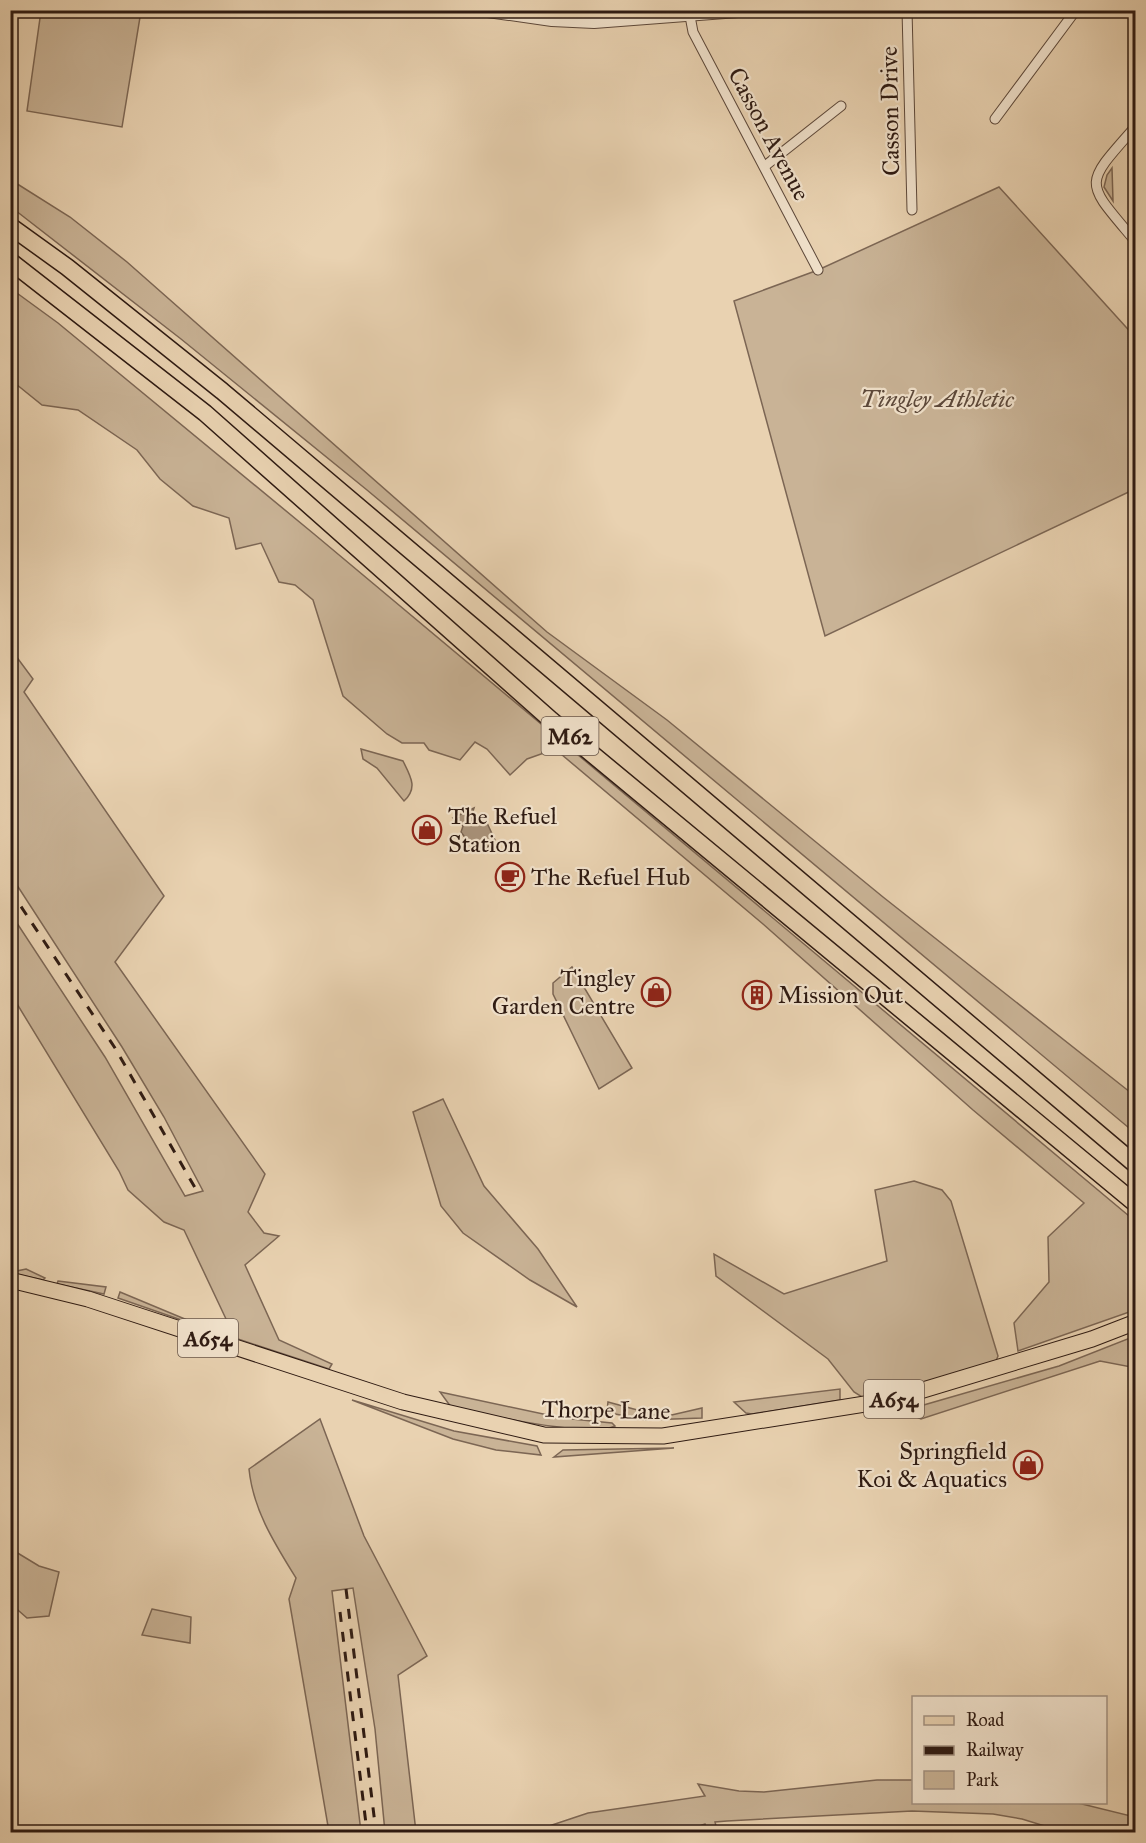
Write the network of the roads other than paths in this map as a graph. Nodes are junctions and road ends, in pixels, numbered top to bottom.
1 (481, 10) edge
2 (751, 10) edge
3 (907, 10) edge
4 (1076, 10) edge
5 (690, 16) junction
6 (841, 106) dead end
7 (995, 119) dead end
8 (1136, 126) edge
9 (765, 166) junction
10 (912, 210) dead end
11 (10, 226) edge
12 (1136, 242) edge
13 (10, 261) edge
14 (818, 270) dead end
15 (1136, 1165) edge
16 (1136, 1204) edge
17 (10, 1280) edge
18 (1136, 1322) edge

1 - 5 street
2 - 5 street
3 - 10 street, Casson Drive
4 - 7 street
5 - 9 street, Casson Avenue
6 - 9 street
8 - 12 street
9 - 14 street, Casson Avenue
11 - 15 highway, M62
13 - 16 highway, M62
17 - 18 main road, Thorpe Lane / A654

